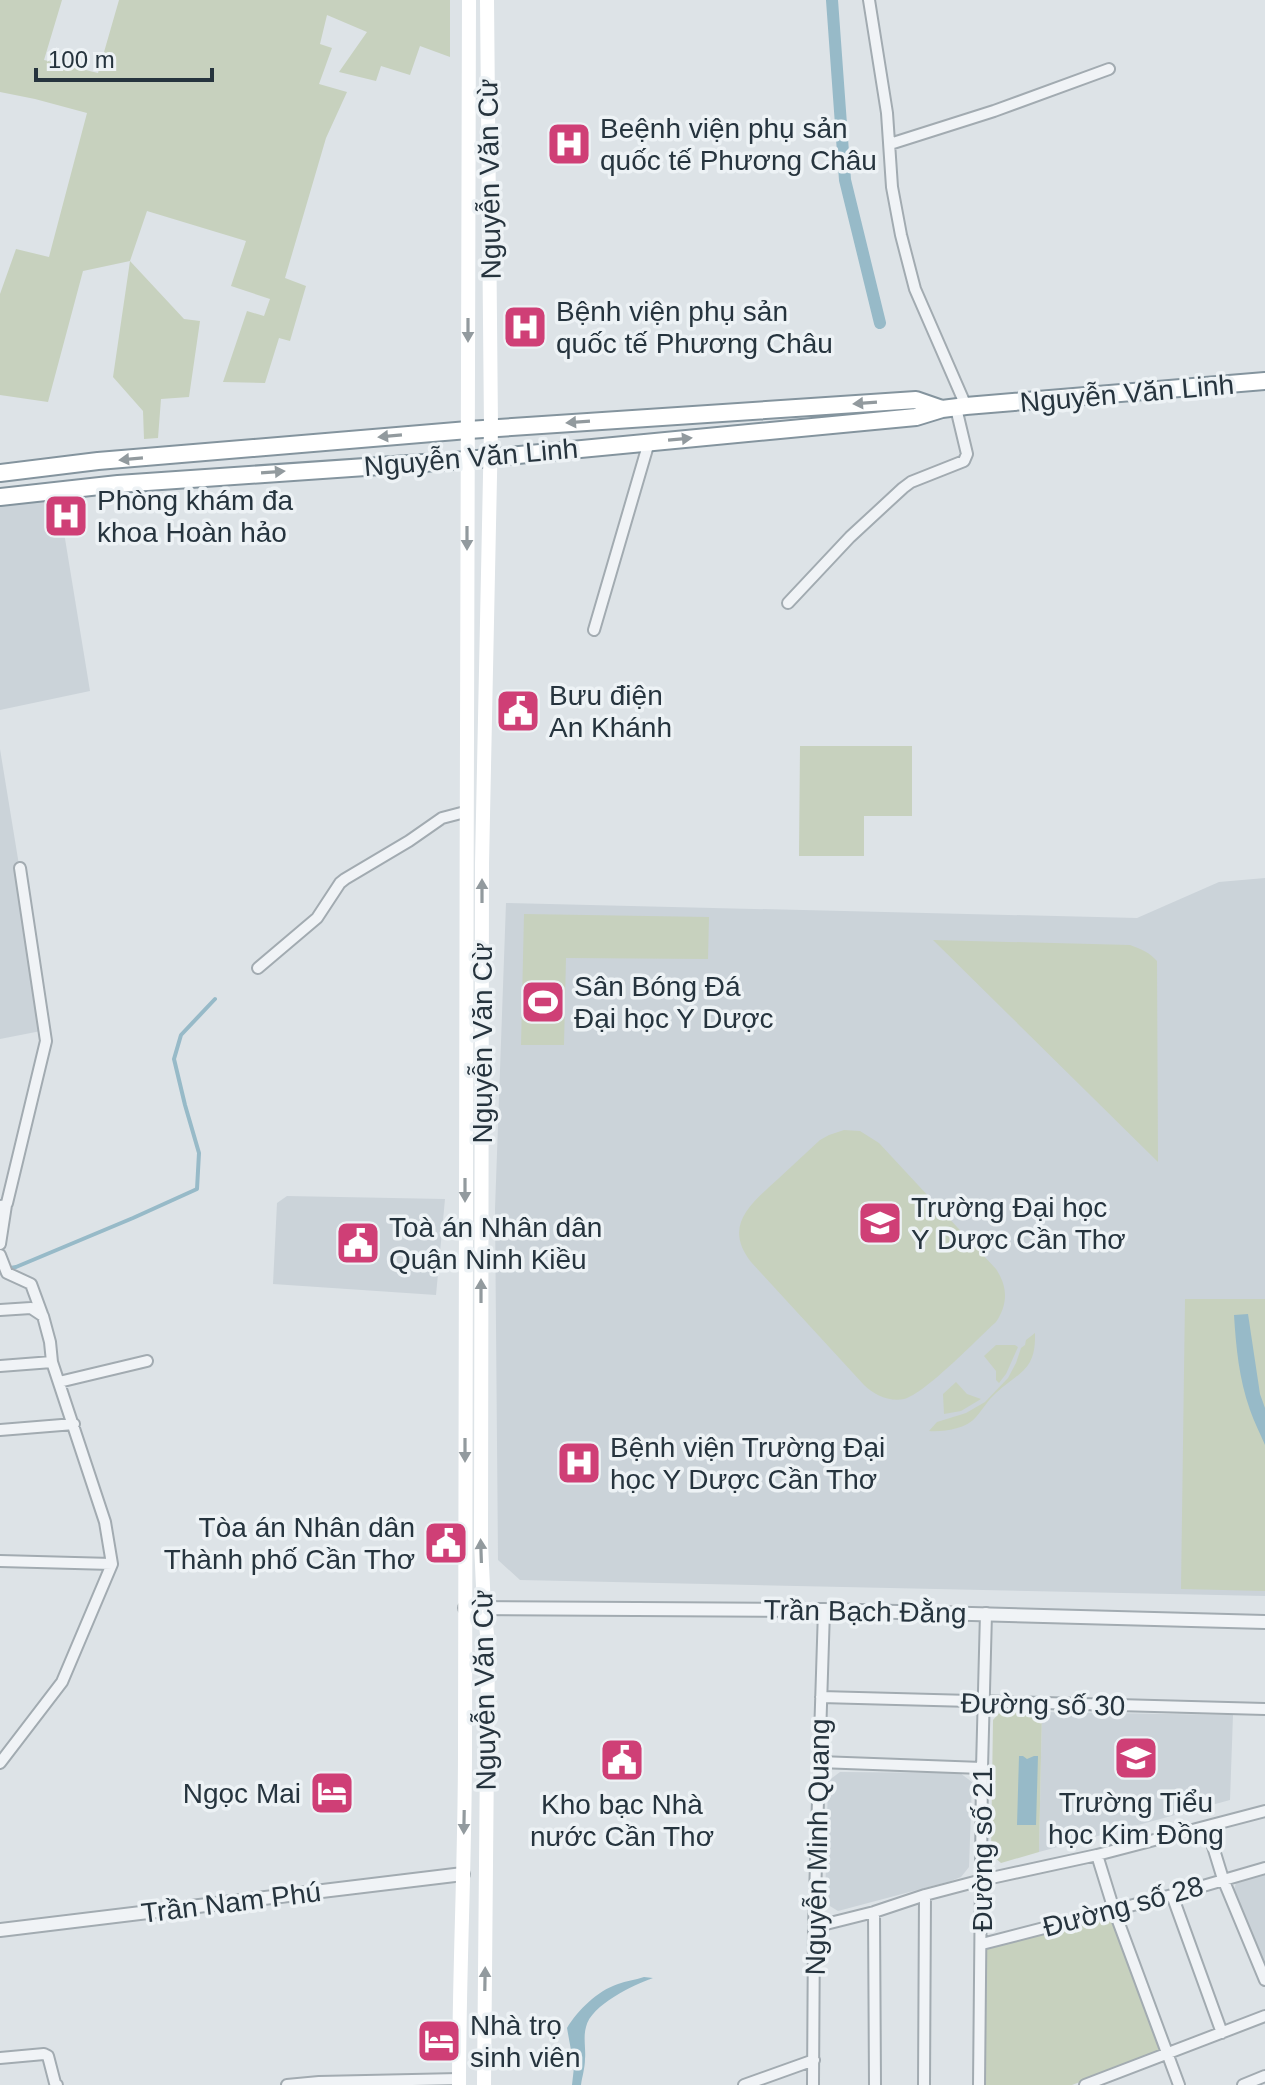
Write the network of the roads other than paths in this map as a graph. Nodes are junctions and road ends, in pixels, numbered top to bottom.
1 (469, 0) edge
2 (487, 0) edge
3 (869, 0) edge
4 (487, 30) junction
5 (469, 31) junction
6 (1109, 69) dead end
7 (890, 144) junction
8 (1265, 381) edge
9 (955, 408) junction
10 (491, 428) junction
11 (468, 430) junction
12 (649, 442) junction
13 (490, 458) junction
14 (467, 460) junction
15 (0, 473) edge
16 (0, 497) edge
17 (788, 603) dead end
18 (594, 630) dead end
19 (465, 812) junction
20 (20, 868) dead end
21 (258, 968) dead end
22 (3, 1206) edge
23 (0, 1244) edge
24 (0, 1257) edge
25 (0, 1310) edge
26 (43, 1316) junction
27 (147, 1361) dead end
28 (52, 1362) junction
29 (0, 1366) edge
30 (59, 1382) junction
31 (74, 1424) junction
32 (0, 1430) edge
33 (0, 1561) edge
34 (112, 1564) junction
35 (465, 1608) junction
36 (484, 1608) junction
37 (824, 1610) junction
38 (986, 1613) junction
39 (1265, 1622) edge
40 (821, 1697) junction
41 (984, 1703) junction
42 (1265, 1709) edge
43 (819, 1762) junction
44 (0, 1763) edge
45 (982, 1768) junction
46 (1265, 1811) edge
47 (1207, 1827) junction
48 (1097, 1855) junction
49 (1265, 1868) edge
50 (463, 1874) junction
51 (1223, 1879) junction
52 (982, 1880) junction
53 (925, 1895) junction
54 (1172, 1895) junction
55 (1114, 1910) junction
56 (874, 1912) junction
57 (814, 1927) junction
58 (0, 1930) edge
59 (982, 1944) junction
60 (1265, 1980) edge
61 (1265, 2016) edge
62 (1222, 2033) junction
63 (1166, 2053) junction
64 (0, 2058) edge
65 (814, 2060) junction
66 (1265, 2076) edge
67 (459, 2082) edge
68 (57, 2085) edge
69 (287, 2085) edge
70 (484, 2085) edge
71 (744, 2085) edge
72 (813, 2085) edge
73 (875, 2085) edge
74 (924, 2085) edge
75 (979, 2085) edge
76 (1085, 2085) edge
77 (1179, 2085) edge
78 (1243, 2085) edge

1 - 5 main road, Nguyễn Văn Cừ
2 - 4 main road, Nguyễn Văn Cừ
3 - 7 street
4 - 5 main road
4 - 10 main road, Nguyễn Văn Cừ
5 -> 11 main road, Nguyễn Văn Cừ
6 - 7 street
7 - 9 street
8 - 9 highway, Nguyễn Văn Linh
9 -> 10 highway, Nguyễn Văn Linh
12 -> 9 highway, Nguyễn Văn Linh
9 - 17 street
10 - 11 highway, Nguyễn Văn Linh
10 - 13 main road, Nguyễn Văn Cừ
11 - 14 main road, Nguyễn Văn Cừ
11 -> 15 highway, Nguyễn Văn Linh
12 - 13 highway, Nguyễn Văn Linh
12 - 18 street
13 - 14 highway, Nguyễn Văn Linh
36 -> 13 main road, Nguyễn Văn Cừ
16 -> 14 highway, Nguyễn Văn Linh
14 -> 19 main road, Nguyễn Văn Cừ
19 - 21 street
19 -> 35 main road, Nguyễn Văn Cừ
20 - 22 street
22 - 23 street
24 - 26 street
25 - 26 street
26 - 28 street
27 - 30 street
28 - 29 street
28 - 30 street
30 - 31 street
31 - 32 street
31 - 34 street
33 - 34 street
34 - 44 street
35 - 36 street, Trần Bạch Đằng
35 -> 50 main road, Nguyễn Văn Cừ
36 - 37 street, Trần Bạch Đằng
70 -> 36 main road, Nguyễn Văn Cừ
37 - 38 street, Trần Bạch Đằng
37 - 40 street, Nguyễn Minh Quang
38 - 39 street, Trần Bạch Đằng
38 - 41 street, Đường số 21
40 - 41 street, Đường số 30
40 - 43 street, Nguyễn Minh Quang
41 - 42 street, Đường số 30
41 - 45 street, Đường số 21
43 - 45 street
43 - 57 street, Nguyễn Minh Quang
45 - 52 street, Đường số 21
46 - 47 street
47 - 48 street
47 - 51 street
48 - 52 street
48 - 55 street
49 - 51 street, Đường số 28
50 - 58 street, Trần Nam Phú
50 - 67 main road, Nguyễn Văn Cừ
51 - 54 street, Đường số 28
51 - 60 street
52 - 53 street
52 - 59 street, Đường số 21
53 - 56 street
53 - 74 street
54 - 55 street, Đường số 28
54 - 62 street
55 - 59 street, Đường số 28
55 - 63 street
56 - 57 street
56 - 73 street
57 - 65 street, Nguyễn Minh Quang
59 - 75 street, Đường số 21
61 - 62 street
62 - 63 street
63 - 76 street
63 - 77 street
64 - 68 street
65 - 71 street
65 - 72 street, Nguyễn Minh Quang
66 - 78 street
67 - 69 street

